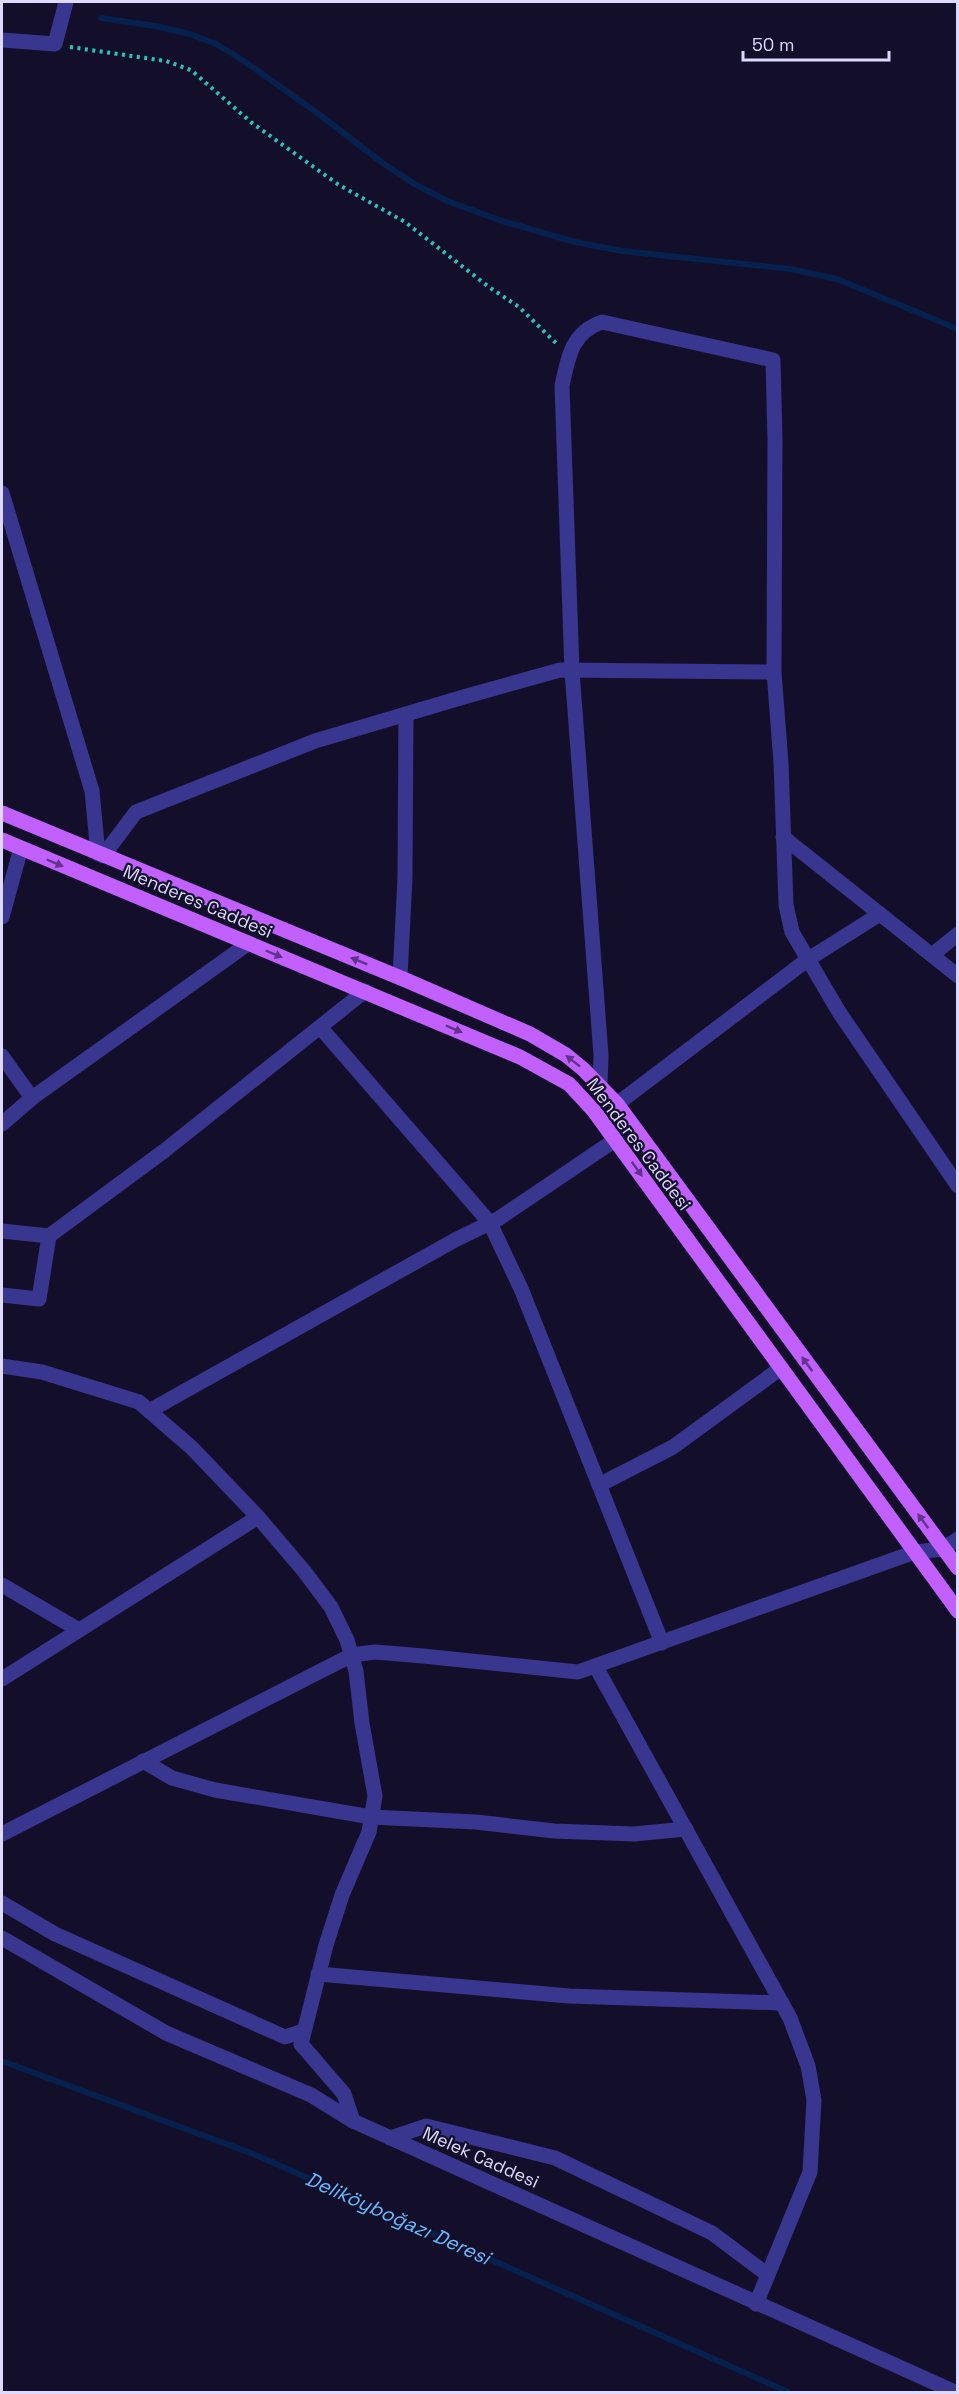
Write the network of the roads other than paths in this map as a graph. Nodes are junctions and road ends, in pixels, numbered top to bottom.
1 (66, 2) edge
2 (2, 40) edge
3 (2, 493) edge
4 (572, 670) junction
5 (774, 672) junction
6 (406, 714) junction
7 (2, 813) edge
8 (783, 837) junction
9 (2, 840) edge
10 (21, 848) junction
11 (101, 855) junction
12 (880, 914) junction
13 (2, 917) edge
14 (957, 934) edge
15 (249, 943) junction
16 (932, 955) junction
17 (807, 960) junction
18 (957, 976) edge
19 (400, 977) junction
20 (365, 991) junction
21 (320, 1027) junction
22 (2, 1056) edge
23 (600, 1086) junction
24 (32, 1098) junction
25 (617, 1104) junction
26 (2, 1124) edge
27 (615, 1140) junction
28 (957, 1186) edge
29 (490, 1222) junction
30 (2, 1231) edge
31 (49, 1236) junction
32 (2, 1295) edge
33 (2, 1366) edge
34 (781, 1368) junction
35 (149, 1411) junction
36 (599, 1485) junction
37 (258, 1517) junction
38 (957, 1539) edge
39 (943, 1549) junction
40 (915, 1552) junction
41 (957, 1568) edge
42 (2, 1586) edge
43 (957, 1611) edge
44 (79, 1630) junction
45 (662, 1643) junction
46 (352, 1655) junction
47 (596, 1667) junction
48 (2, 1679) edge
49 (143, 1761) junction
50 (371, 1817) junction
51 (686, 1829) junction
52 (2, 1834) edge
53 (2, 1903) edge
54 (2, 1938) edge
55 (318, 1974) junction
56 (782, 2003) junction
57 (303, 2031) junction
58 (353, 2121) junction
59 (390, 2138) junction
60 (768, 2275) junction
61 (756, 2304) junction
62 (955, 2392) edge

1 - 2 street
3 - 11 street
4 - 5 street
4 - 5 street
4 - 6 street
4 - 23 street
5 - 8 street
6 - 11 street
6 - 19 street
7 - 11 main road, Menderes Caddesi
8 - 12 street
8 - 17 street
9 - 10 main road, Menderes Caddesi
10 - 13 street
10 -> 15 main road, Menderes Caddesi
19 -> 11 main road, Menderes Caddesi
12 - 16 street
12 - 17 street
14 - 16 street
15 -> 20 main road, Menderes Caddesi
15 - 24 street
16 - 18 street
17 - 25 street
17 - 28 street
23 -> 19 main road, Menderes Caddesi
20 - 21 street
20 -> 27 main road, Menderes Caddesi
21 - 29 street
21 - 31 street
22 - 24 street
23 - 25 main road, Menderes Caddesi
24 - 26 street
39 -> 25 main road, Menderes Caddesi
27 - 29 street
27 -> 34 main road, Menderes Caddesi
29 - 35 street
29 - 36 street
30 - 31 street
31 - 32 street
33 - 35 street
34 - 36 street
34 - 40 main road, Menderes Caddesi
35 - 37 street
36 - 45 street
37 - 44 street
37 - 46 street
38 - 39 street
39 - 40 street
39 - 41 main road, Menderes Caddesi
40 - 43 main road, Menderes Caddesi
40 - 45 street
42 - 44 street
44 - 48 street
45 - 47 street
46 - 47 street
46 - 49 street
46 - 50 street
47 - 51 street
49 - 50 street
49 - 52 street
50 - 51 street
50 - 55 street
51 - 56 street
53 - 57 street
54 - 58 street, Melek Caddesi
55 - 56 street
55 - 57 street
56 - 60 street
57 - 58 street
58 - 59 street, Melek Caddesi
59 - 60 street
59 - 61 street, Melek Caddesi
60 - 61 street
61 - 62 street, Melek Caddesi

